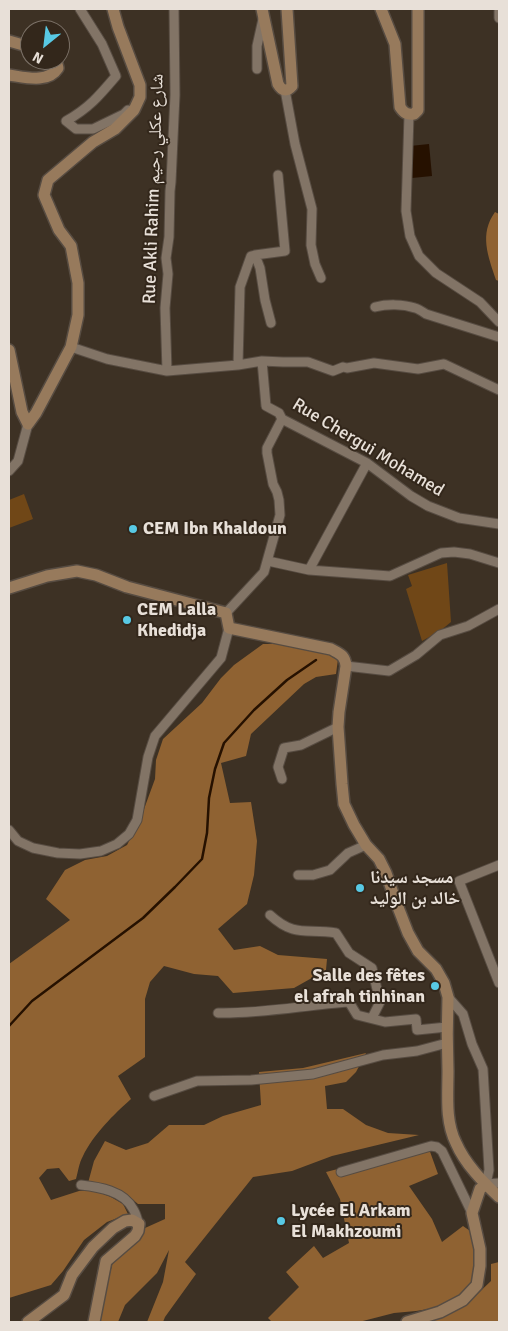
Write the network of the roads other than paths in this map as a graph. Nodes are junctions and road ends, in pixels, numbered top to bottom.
1 (80, 9) edge
2 (113, 9) edge
3 (174, 9) edge
4 (287, 9) edge
5 (381, 9) edge
6 (418, 9) edge
7 (499, 11) edge
8 (263, 12) edge
9 (499, 18) edge
10 (257, 69) dead end
11 (56, 70) edge
12 (9, 75) edge
13 (285, 90) junction
14 (140, 97) junction
15 (409, 115) junction
16 (278, 175) dead end
17 (255, 255) junction
18 (321, 278) dead end
19 (375, 308) dead end
20 (499, 322) edge
21 (271, 323) dead end
22 (499, 337) edge
23 (71, 346) junction
24 (9, 350) edge
25 (262, 361) junction
26 (238, 366) junction
27 (167, 371) junction
28 (499, 390) edge
29 (282, 419) junction
30 (28, 424) junction
31 (367, 463) junction
32 (9, 471) edge
33 (499, 524) edge
34 (268, 561) junction
35 (499, 563) edge
36 (309, 570) junction
37 (9, 588) edge
38 (499, 609) edge
39 (226, 612) junction
40 (229, 628) junction
41 (346, 666) junction
42 (338, 727) junction
43 (282, 779) dead end
44 (9, 830) edge
45 (366, 845) junction
46 (499, 865) edge
47 (298, 875) dead end
48 (270, 915) dead end
49 (499, 983) edge
50 (448, 997) junction
51 (218, 1013) dead end
52 (372, 1018) junction
53 (447, 1026) junction
54 (447, 1044) junction
55 (154, 1096) dead end
56 (341, 1172) dead end
57 (499, 1183) edge
58 (486, 1184) junction
59 (81, 1185) dead end
60 (499, 1188) edge
61 (499, 1197) edge
62 (472, 1213) junction
63 (139, 1224) junction
64 (28, 1322) edge
65 (94, 1322) edge
66 (407, 1322) edge

1 - 14 street
2 - 14 street
3 - 27 street, Rue Akli Rahim شارع عكلي رحيم
4 - 13 street
5 - 15 street
6 - 15 street
7 - 9 street
8 - 10 street
8 - 13 street
11 - 12 street
13 - 18 street
14 - 23 street
15 - 20 street
16 - 17 street
17 - 21 street
17 - 26 street
19 - 22 street
23 - 27 street
23 - 30 street
24 - 30 street
25 - 26 street
25 - 28 street
25 - 29 street, Rue Chergui Mohamed
26 - 27 street
29 - 31 street, Rue Chergui Mohamed
29 - 34 street
30 - 32 street
31 - 33 street, Rue Chergui Mohamed
31 - 36 street
34 - 36 street
34 - 39 street
35 - 36 street
37 - 39 street
38 - 41 street
39 - 40 street
40 - 41 street
40 - 44 street
41 - 42 street
42 - 43 street
42 - 45 street
45 - 47 street
45 - 50 street
46 - 49 street
48 - 52 street
50 - 53 street
50 - 58 street
51 - 52 street
52 - 53 street
53 - 54 street
54 - 55 street
54 - 58 street
56 - 62 street
57 - 58 street
58 - 60 street
58 - 61 street
58 - 62 street
59 - 63 street
62 - 66 street
63 - 64 street
63 - 65 street

